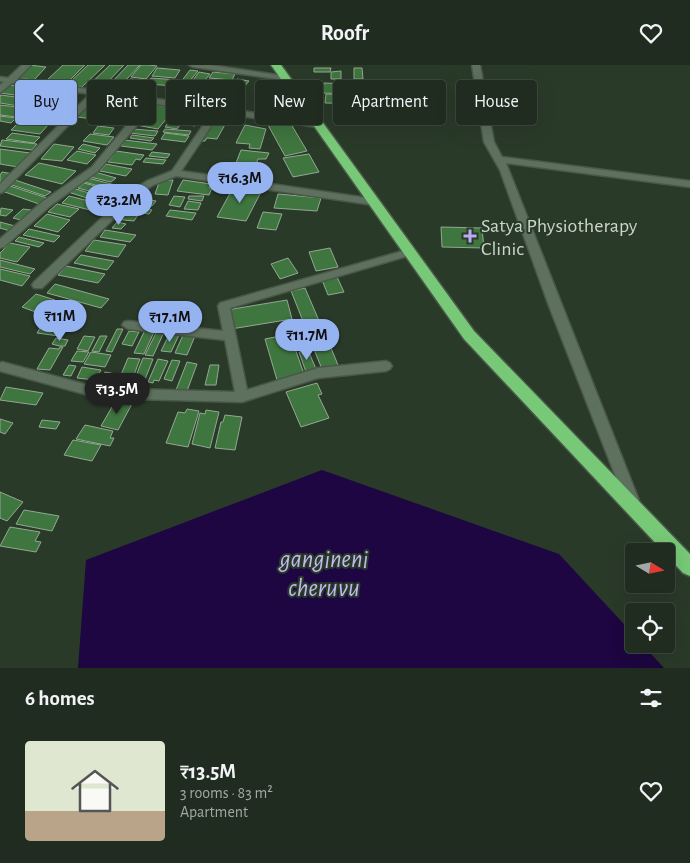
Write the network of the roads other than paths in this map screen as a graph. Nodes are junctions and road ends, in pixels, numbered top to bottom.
1 (26, 65) edge
2 (193, 65) edge
3 (276, 65) edge
4 (476, 65) edge
5 (284, 78) joint
6 (0, 79) edge
7 (10, 81) junction
8 (0, 90) edge
9 (87, 91) edge
10 (87, 102) edge
11 (133, 125) edge
12 (207, 125) edge
13 (318, 125) edge
14 (498, 159) junction
15 (175, 173) junction
16 (690, 184) edge
17 (0, 190) edge
18 (374, 202) junction
19 (0, 245) edge
20 (410, 252) junction
21 (38, 285) dead end
22 (128, 325) dead end
23 (230, 336) junction
24 (386, 366) dead end
25 (1, 368) edge
26 (242, 397) junction
27 (635, 510) junction
28 (690, 567) edge

1 - 7 street
2 - 5 street
3 - 5 highway
4 - 14 street
6 - 7 street
7 - 8 street
7 - 9 street
10 - 17 street
11 - 19 street
12 - 15 street
13 - 18 highway
14 - 16 street
14 - 27 street
15 - 18 street
15 - 21 street
18 - 20 highway
20 - 23 street
20 - 27 highway
22 - 23 street
23 - 26 street
24 - 26 street
25 - 26 street
27 - 28 highway

